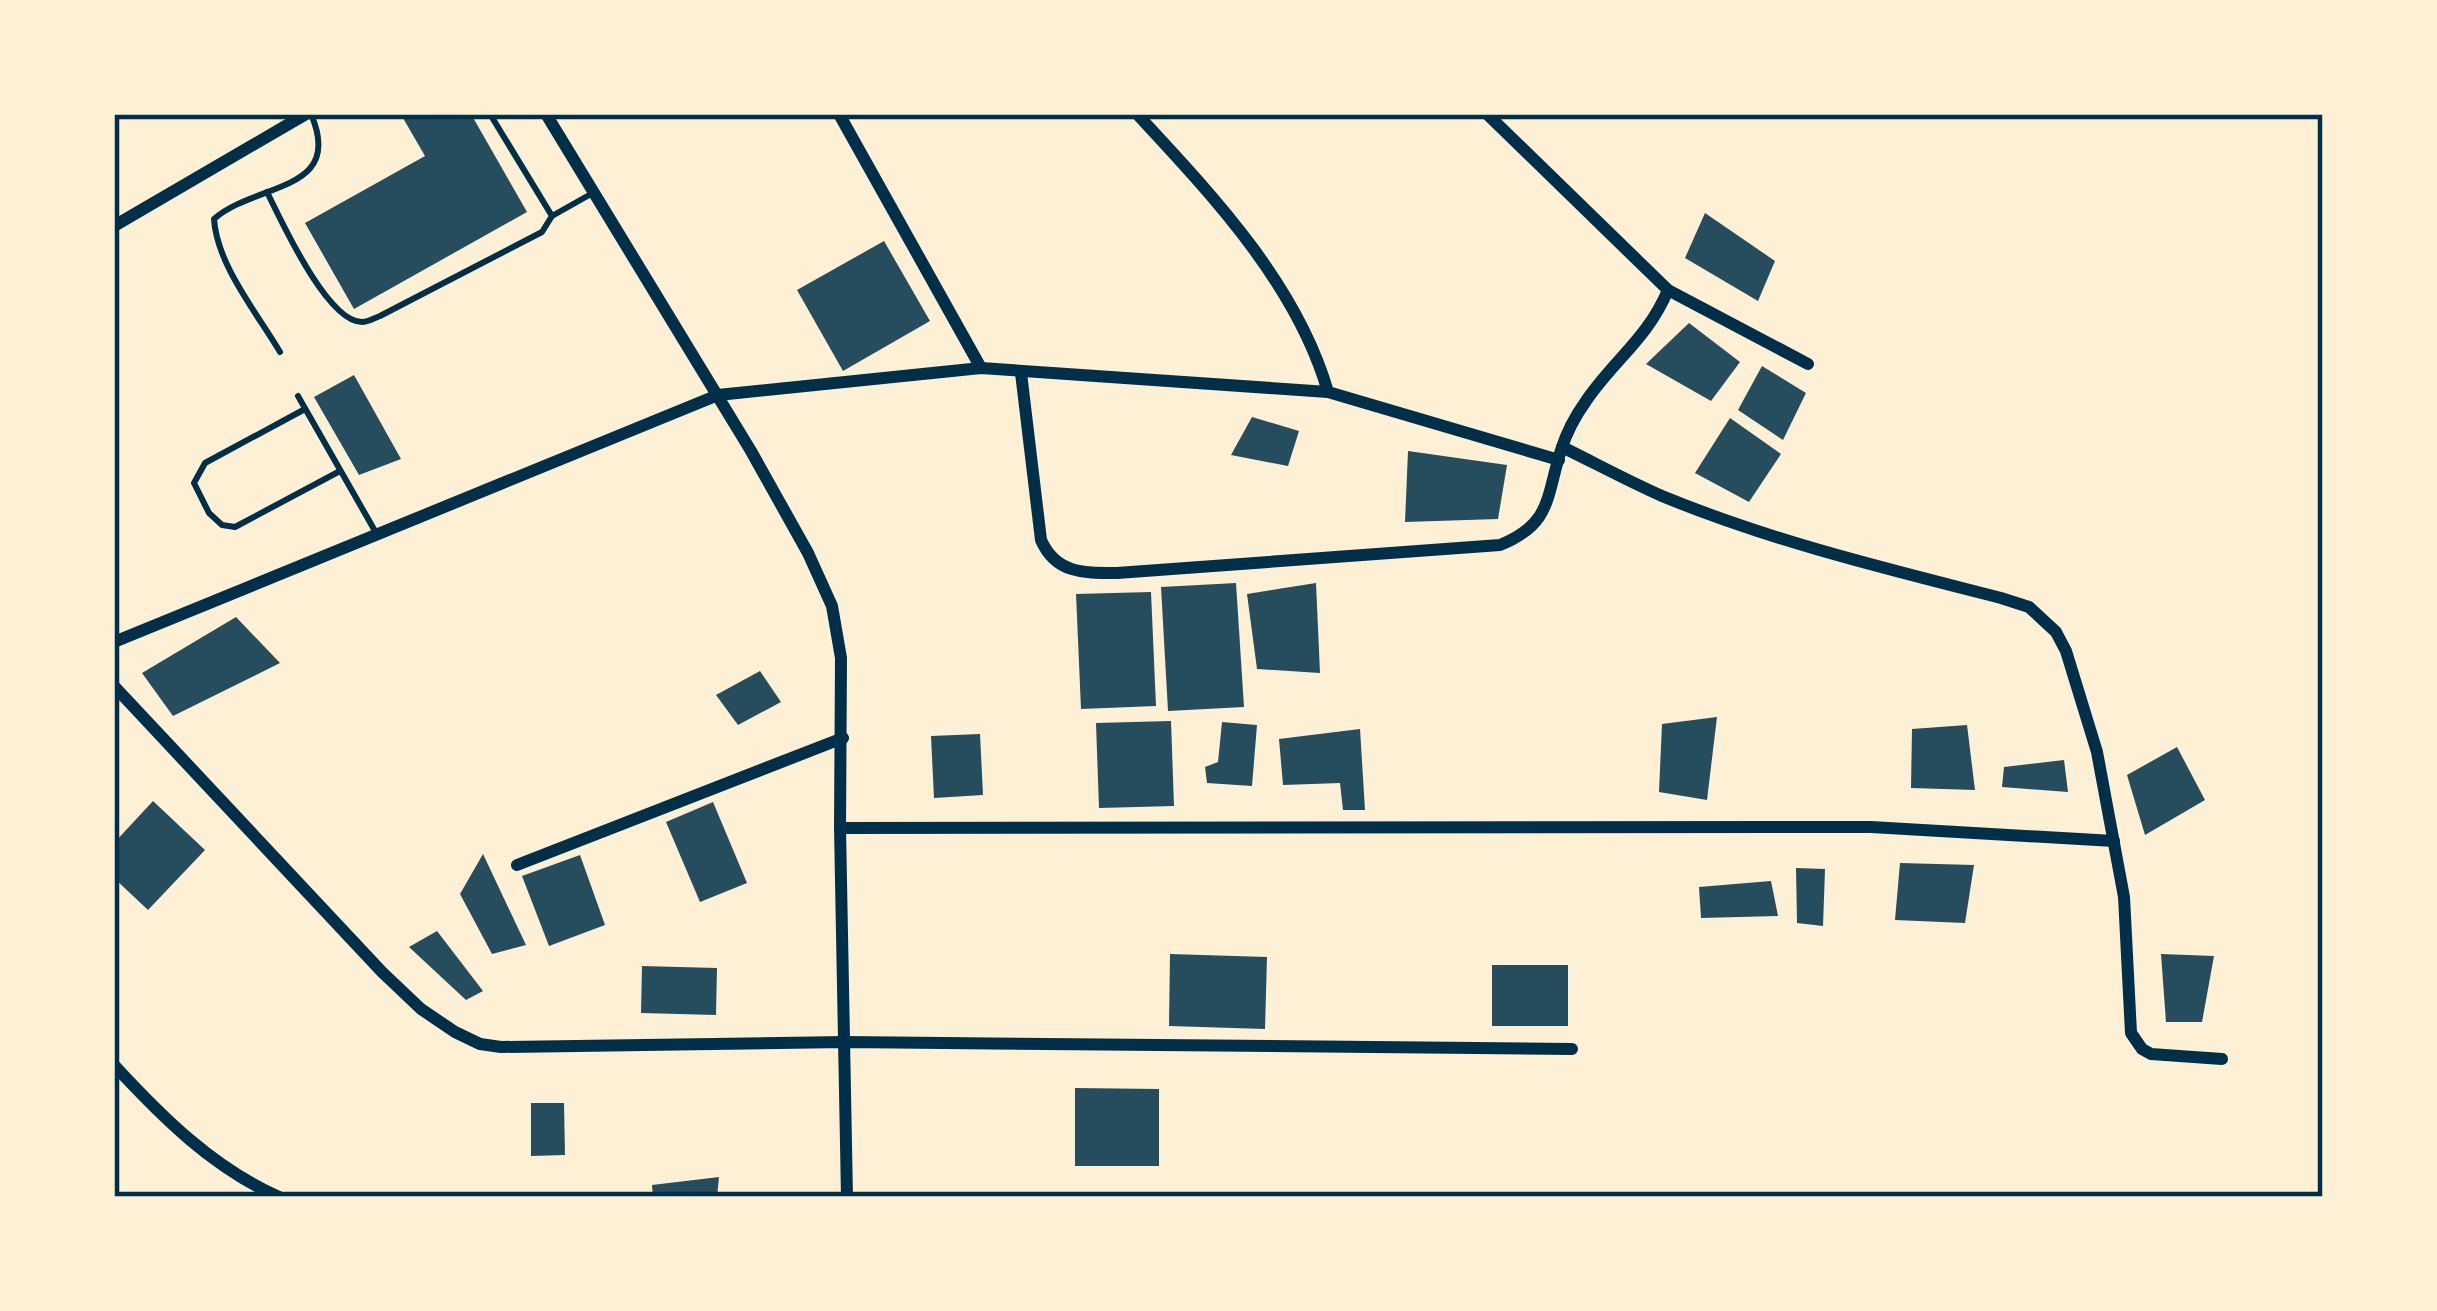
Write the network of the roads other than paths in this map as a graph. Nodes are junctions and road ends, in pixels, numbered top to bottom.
1 (308, 114) edge
2 (490, 114) edge
3 (546, 114) edge
4 (838, 114) edge
5 (1137, 114) edge
6 (1487, 114) edge
7 (267, 192) junction
8 (594, 193) junction
9 (553, 216) junction
10 (114, 226) edge
11 (1668, 290) junction
12 (280, 352) dead end
13 (1808, 364) dead end
14 (982, 368) junction
15 (1021, 373) junction
16 (1328, 392) junction
17 (718, 395) junction
18 (298, 396) dead end
19 (305, 410) junction
20 (1560, 453) junction
21 (340, 471) junction
22 (377, 535) junction
23 (114, 642) edge
24 (114, 686) edge
25 (843, 738) junction
26 (840, 828) junction
27 (2114, 841) junction
28 (517, 866) dead end
29 (845, 1042) junction
30 (1572, 1049) dead end
31 (2222, 1059) dead end
32 (114, 1065) edge
33 (279, 1197) edge
34 (847, 1197) edge

1 - 7 lane
1 - 10 street
2 - 9 lane
3 - 8 street
4 - 14 street
5 - 16 street
6 - 11 street
7 - 9 lane
7 - 12 lane
8 - 9 lane
8 - 17 street
11 - 13 street
11 - 20 street
14 - 15 street
14 - 17 street
15 - 16 street
15 - 20 street
16 - 20 street
17 - 22 street
17 - 25 street
18 - 19 lane
19 - 21 lane
19 - 21 lane
20 - 27 street
21 - 22 lane
22 - 23 street
24 - 29 street
25 - 26 street
25 - 28 street
26 - 27 street
26 - 29 street
27 - 31 street
29 - 30 street
29 - 34 street
32 - 33 street

